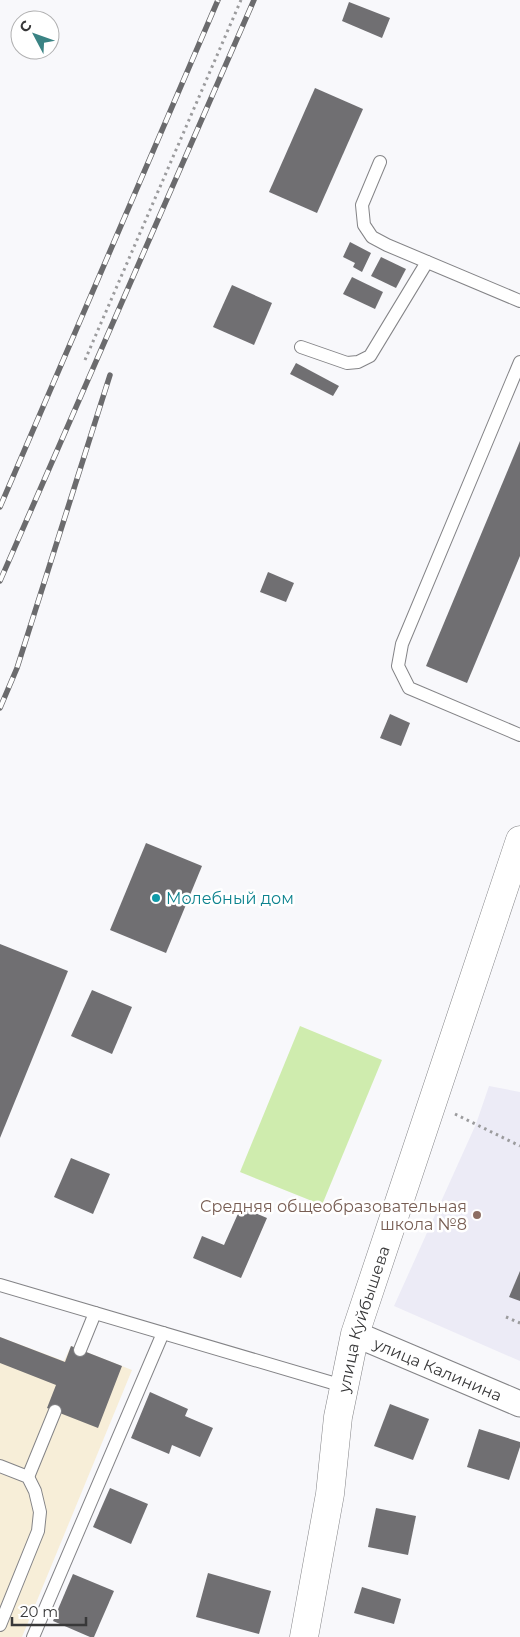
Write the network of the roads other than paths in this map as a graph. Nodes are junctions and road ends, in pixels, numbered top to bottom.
1 (380, 162) dead end
2 (427, 262) junction
3 (520, 301) edge
4 (301, 347) dead end
5 (520, 362) edge
6 (520, 735) edge
7 (520, 840) edge
8 (0, 1285) edge
9 (95, 1313) junction
10 (163, 1333) junction
11 (355, 1334) junction
12 (80, 1350) dead end
13 (343, 1386) junction
14 (520, 1404) edge
15 (55, 1411) dead end
16 (0, 1466) edge
17 (28, 1477) junction
18 (0, 1625) edge
19 (33, 1637) edge
20 (304, 1637) edge

1 - 2 lane
2 - 3 lane
2 - 4 lane
5 - 6 lane
7 - 11 street, улица Куйбышева
8 - 9 lane
9 - 10 lane
9 - 12 lane
10 - 13 lane
10 - 19 lane
11 - 13 street, улица Куйбышева
11 - 14 street, улица Калинина
13 - 20 street, улица Куйбышева
15 - 17 lane
16 - 17 lane
17 - 18 lane

